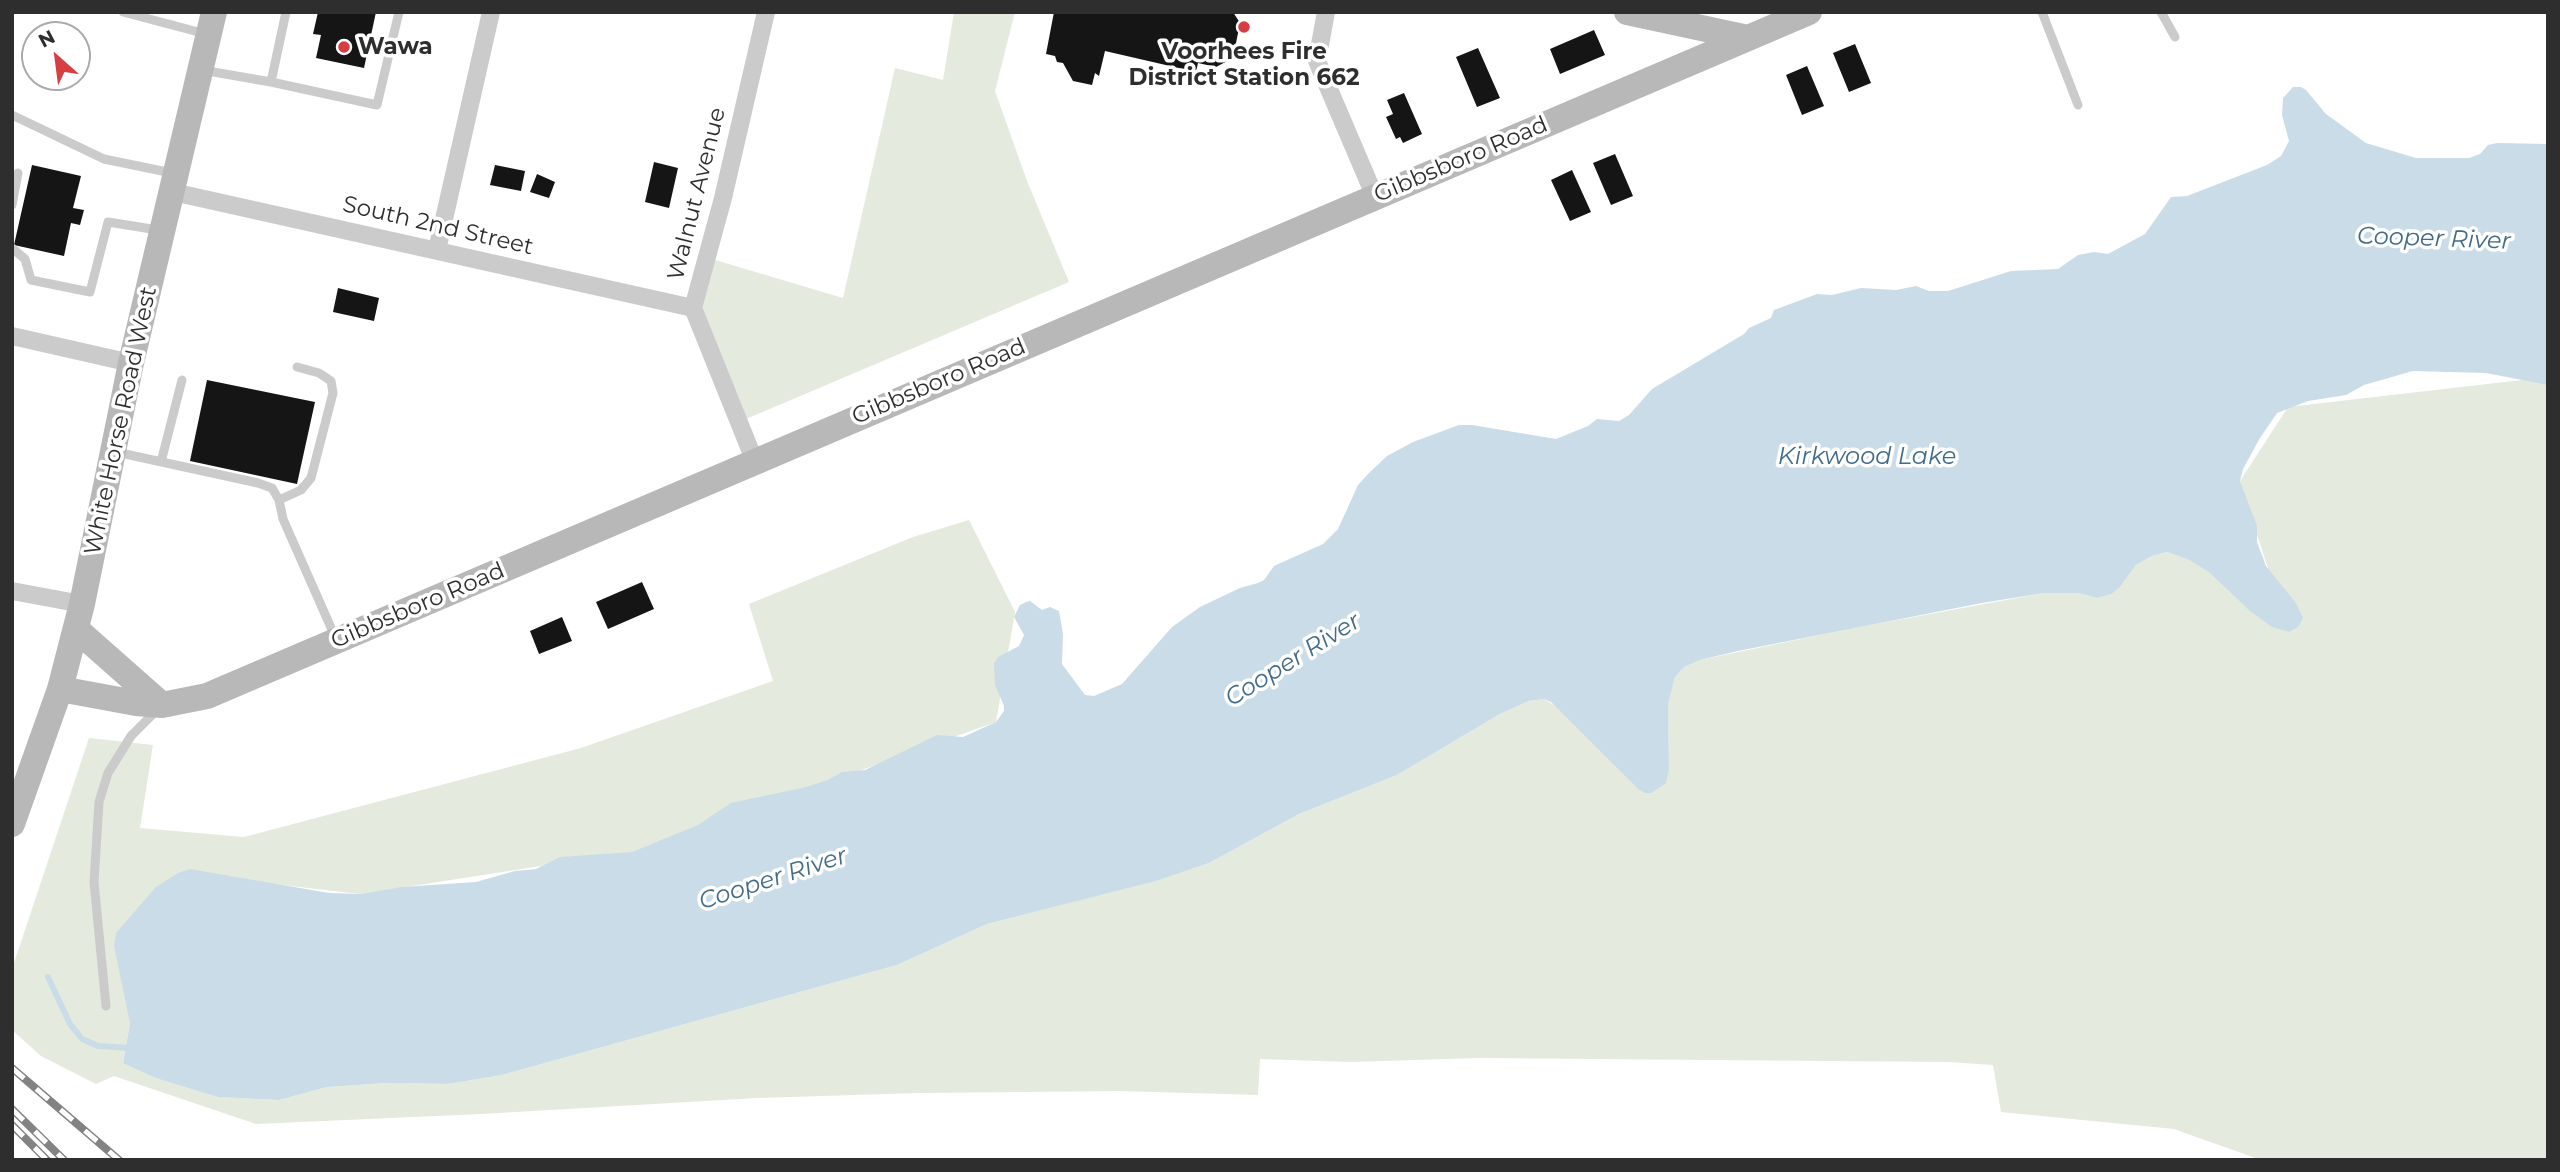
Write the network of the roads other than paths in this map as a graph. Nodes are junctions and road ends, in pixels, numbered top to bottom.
1 (122, 12) edge
2 (286, 12) edge
3 (399, 12) edge
4 (491, 12) edge
5 (766, 12) edge
6 (1326, 12) edge
7 (1627, 12) edge
8 (1809, 12) edge
9 (2042, 12) edge
10 (2161, 12) edge
11 (1667, 17) edge
12 (212, 23) edge
13 (2175, 37) dead end
14 (1748, 38) junction
15 (201, 70) junction
16 (271, 82) junction
17 (2078, 105) dead end
18 (12, 116) edge
19 (18, 173) dead end
20 (175, 183) junction
21 (1375, 197) junction
22 (12, 205) edge
23 (163, 231) junction
24 (12, 248) edge
25 (437, 250) junction
26 (693, 308) junction
27 (12, 336) edge
28 (131, 363) junction
29 (297, 367) dead end
30 (182, 380) dead end
31 (112, 451) junction
32 (755, 461) junction
33 (161, 462) junction
34 (279, 500) junction
35 (12, 591) edge
36 (79, 616) junction
37 (336, 641) junction
38 (61, 689) junction
39 (162, 705) junction
40 (12, 824) edge
41 (106, 1006) dead end

1 - 12 lane
2 - 16 lane
3 - 16 lane
4 - 25 street
5 - 26 street, Walnut Avenue
6 - 21 street
7 - 11 street
8 - 14 street, Gibbsboro Road
9 - 17 lane
10 - 13 lane
11 - 14 street
12 - 15 street, White Horse Road West
14 - 21 street, Gibbsboro Road
15 - 16 lane
15 - 20 street, White Horse Road West
18 - 20 lane
19 - 22 lane
20 - 23 street, White Horse Road West
20 - 25 street, South 2nd Street
21 - 32 street, Gibbsboro Road
23 - 24 lane
23 - 28 street, White Horse Road West
25 - 26 street, South 2nd Street
26 - 32 street, Walnut Avenue
27 - 28 street
28 - 31 street, White Horse Road West
29 - 34 lane
30 - 33 lane
31 - 33 lane
31 - 36 street, White Horse Road West
32 - 37 street, Gibbsboro Road
33 - 34 lane
34 - 37 lane
35 - 36 street
36 - 38 street, White Horse Road West
36 - 39 street
37 - 39 street, Gibbsboro Road
38 - 39 street, Gibbsboro Road
38 - 40 street, White Horse Road West
39 - 41 lane

